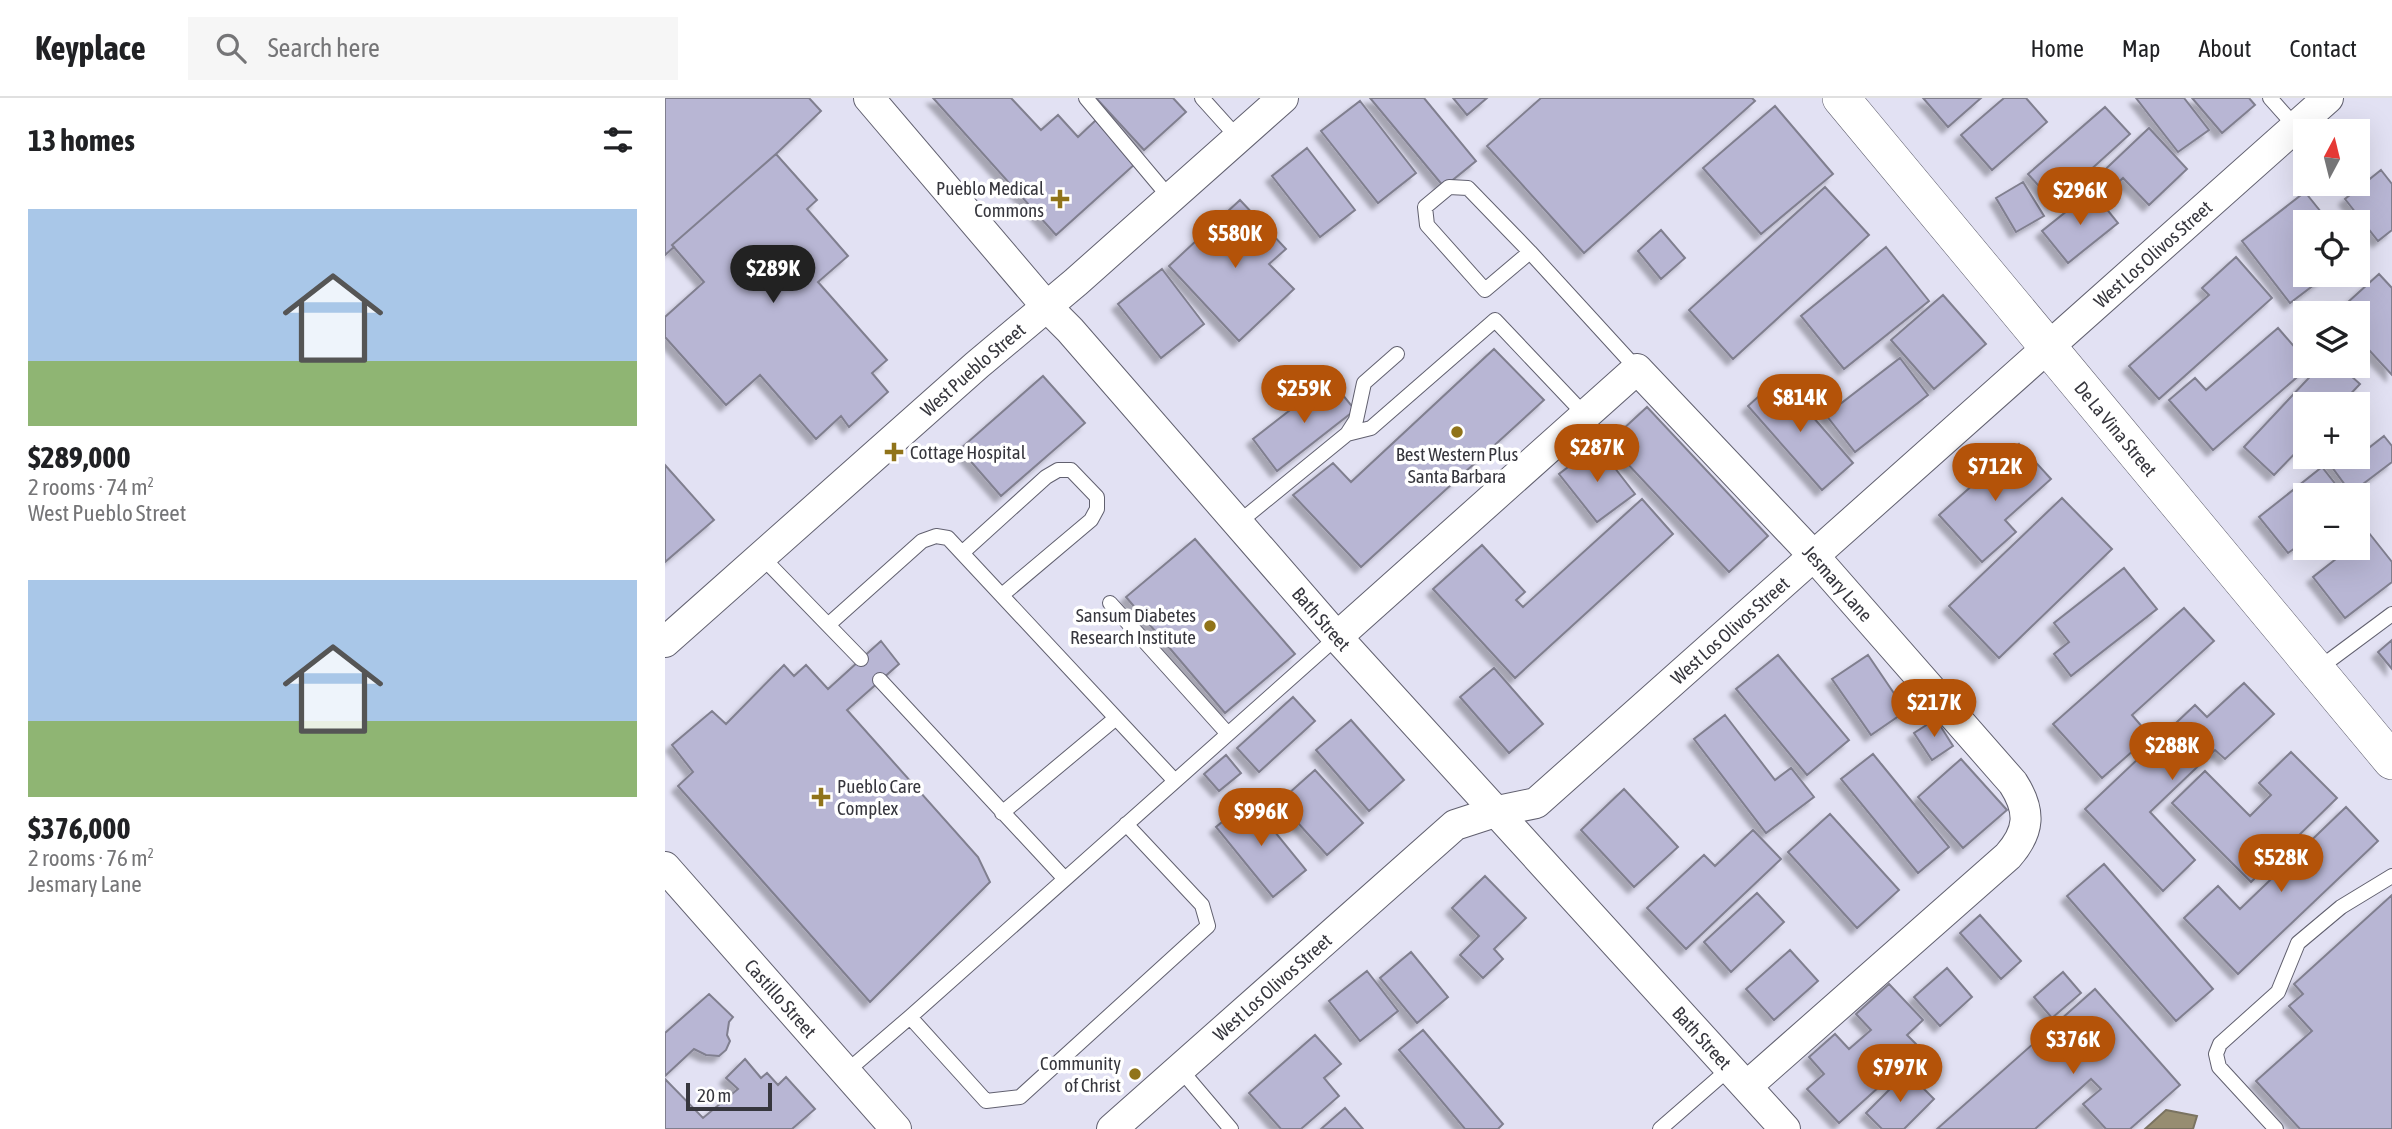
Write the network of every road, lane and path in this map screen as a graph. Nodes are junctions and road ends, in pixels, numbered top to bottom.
1 (869, 98) edge
2 (1086, 98) edge
3 (1202, 98) edge
4 (1283, 98) edge
5 (1841, 98) edge
6 (2270, 98) edge
7 (2328, 98) edge
8 (2303, 119) edge
9 (2293, 124) edge
10 (2293, 128) edge
11 (1238, 138) junction
12 (1170, 198) junction
13 (1531, 252) junction
14 (1047, 307) junction
15 (2048, 348) junction
16 (1397, 354) dead end
17 (1637, 369) junction
18 (1586, 416) junction
19 (1347, 434) junction
20 (1238, 523) junction
21 (962, 553) junction
22 (1813, 555) junction
23 (762, 556) junction
24 (1002, 595) junction
25 (1109, 603) dead end
26 (2392, 614) edge
27 (828, 625) junction
28 (1337, 637) junction
29 (665, 642) edge
30 (861, 659) dead end
31 (2317, 670) junction
32 (880, 680) dead end
33 (1116, 718) junction
34 (1228, 734) junction
35 (2392, 761) edge
36 (1175, 781) junction
37 (1498, 811) junction
38 (1002, 813) junction
39 (1126, 824) junction
40 (665, 867) edge
41 (2392, 876) edge
42 (1065, 879) junction
43 (910, 1017) junction
44 (1180, 1069) junction
45 (846, 1072) junction
46 (1739, 1077) junction
47 (896, 1129) edge
48 (1112, 1129) edge
49 (1231, 1129) edge
50 (1660, 1129) edge
51 (1785, 1129) edge
52 (2276, 1129) edge

1 - 14 street, Bath Street
2 - 12 lane
3 - 11 lane
4 - 11 street, West Pueblo Street
5 - 15 street, De La Vina Street
6 - 9 lane
7 - 8 street, West Los Olivos Street
10 - 15 street, West Los Olivos Street
11 - 12 street, West Pueblo Street
12 - 14 street, West Pueblo Street
13 - 13 lane
13 - 17 lane
14 - 20 street, Bath Street
14 - 23 street, West Pueblo Street
15 - 22 street, West Los Olivos Street
15 - 31 street, De La Vina Street
16 - 19 lane
17 - 18 street
17 - 22 street, Jesmary Lane
18 - 19 lane
18 - 28 street
19 - 20 lane
20 - 28 street, Bath Street
21 - 24 lane
21 - 24 lane
21 - 27 lane
22 - 37 street, West Los Olivos Street
22 - 46 street, Jesmary Lane
23 - 27 lane
23 - 29 street, West Pueblo Street
24 - 33 lane
25 - 34 lane
26 - 31 lane
27 - 30 lane
28 - 34 lane
28 - 37 street, Bath Street
31 - 35 street, De La Vina Street
32 - 38 lane
33 - 36 lane
33 - 38 lane
34 - 36 lane
36 - 39 lane
37 - 44 street, West Los Olivos Street
37 - 46 street, Bath Street
38 - 42 lane
39 - 42 lane
39 - 43 lane
40 - 45 street, Castillo Street
41 - 52 lane
42 - 43 lane
43 - 45 lane
44 - 48 street, West Los Olivos Street
44 - 49 lane
45 - 47 street, Castillo Street
46 - 50 lane
46 - 51 street, Bath Street

